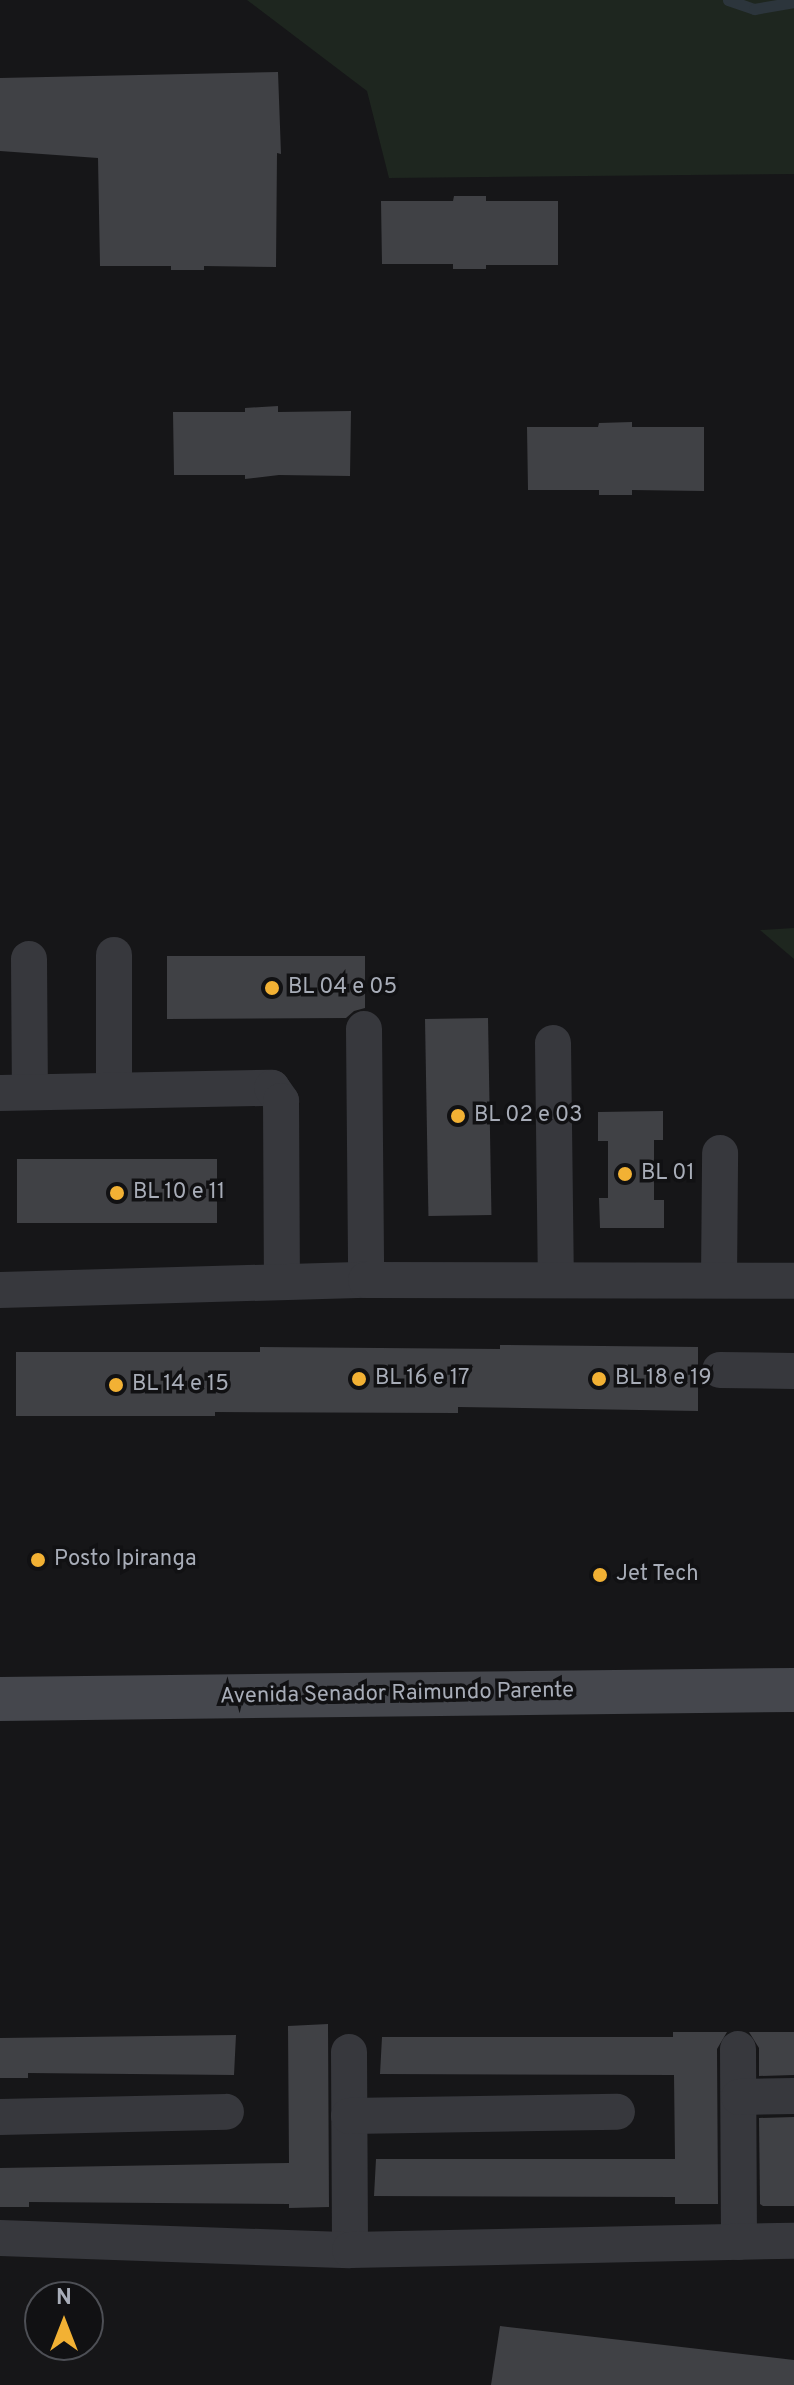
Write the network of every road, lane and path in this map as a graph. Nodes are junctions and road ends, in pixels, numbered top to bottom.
1 (114, 955) dead end
2 (29, 959) dead end
3 (364, 1029) dead end
4 (553, 1043) dead end
5 (114, 1089) junction
6 (15, 1092) edge
7 (720, 1153) dead end
8 (556, 1279) junction
9 (366, 1280) junction
10 (719, 1280) junction
11 (794, 1281) edge
12 (282, 1282) junction
13 (0, 1290) edge
14 (720, 1370) dead end
15 (794, 1371) edge
16 (794, 1690) edge
17 (0, 1699) edge
18 (738, 2049) dead end
19 (349, 2052) dead end
20 (794, 2096) edge
21 (739, 2097) junction
22 (226, 2112) dead end
23 (617, 2112) dead end
24 (349, 2116) junction
25 (0, 2117) edge
26 (0, 2238) edge
27 (794, 2241) edge
28 (739, 2242) junction
29 (350, 2250) junction

1 - 5 street
2 - 6 street
3 - 9 street
4 - 8 street
5 - 6 street
5 - 12 street
7 - 10 street
8 - 9 street
8 - 10 street
9 - 12 street
10 - 11 street
12 - 13 street
14 - 15 street
16 - 17 street, Avenida Senador Raimundo Parente
18 - 21 street
19 - 24 street
20 - 21 street
21 - 28 street
22 - 25 street
23 - 24 street
24 - 29 street
26 - 29 street
27 - 28 street
28 - 29 street

